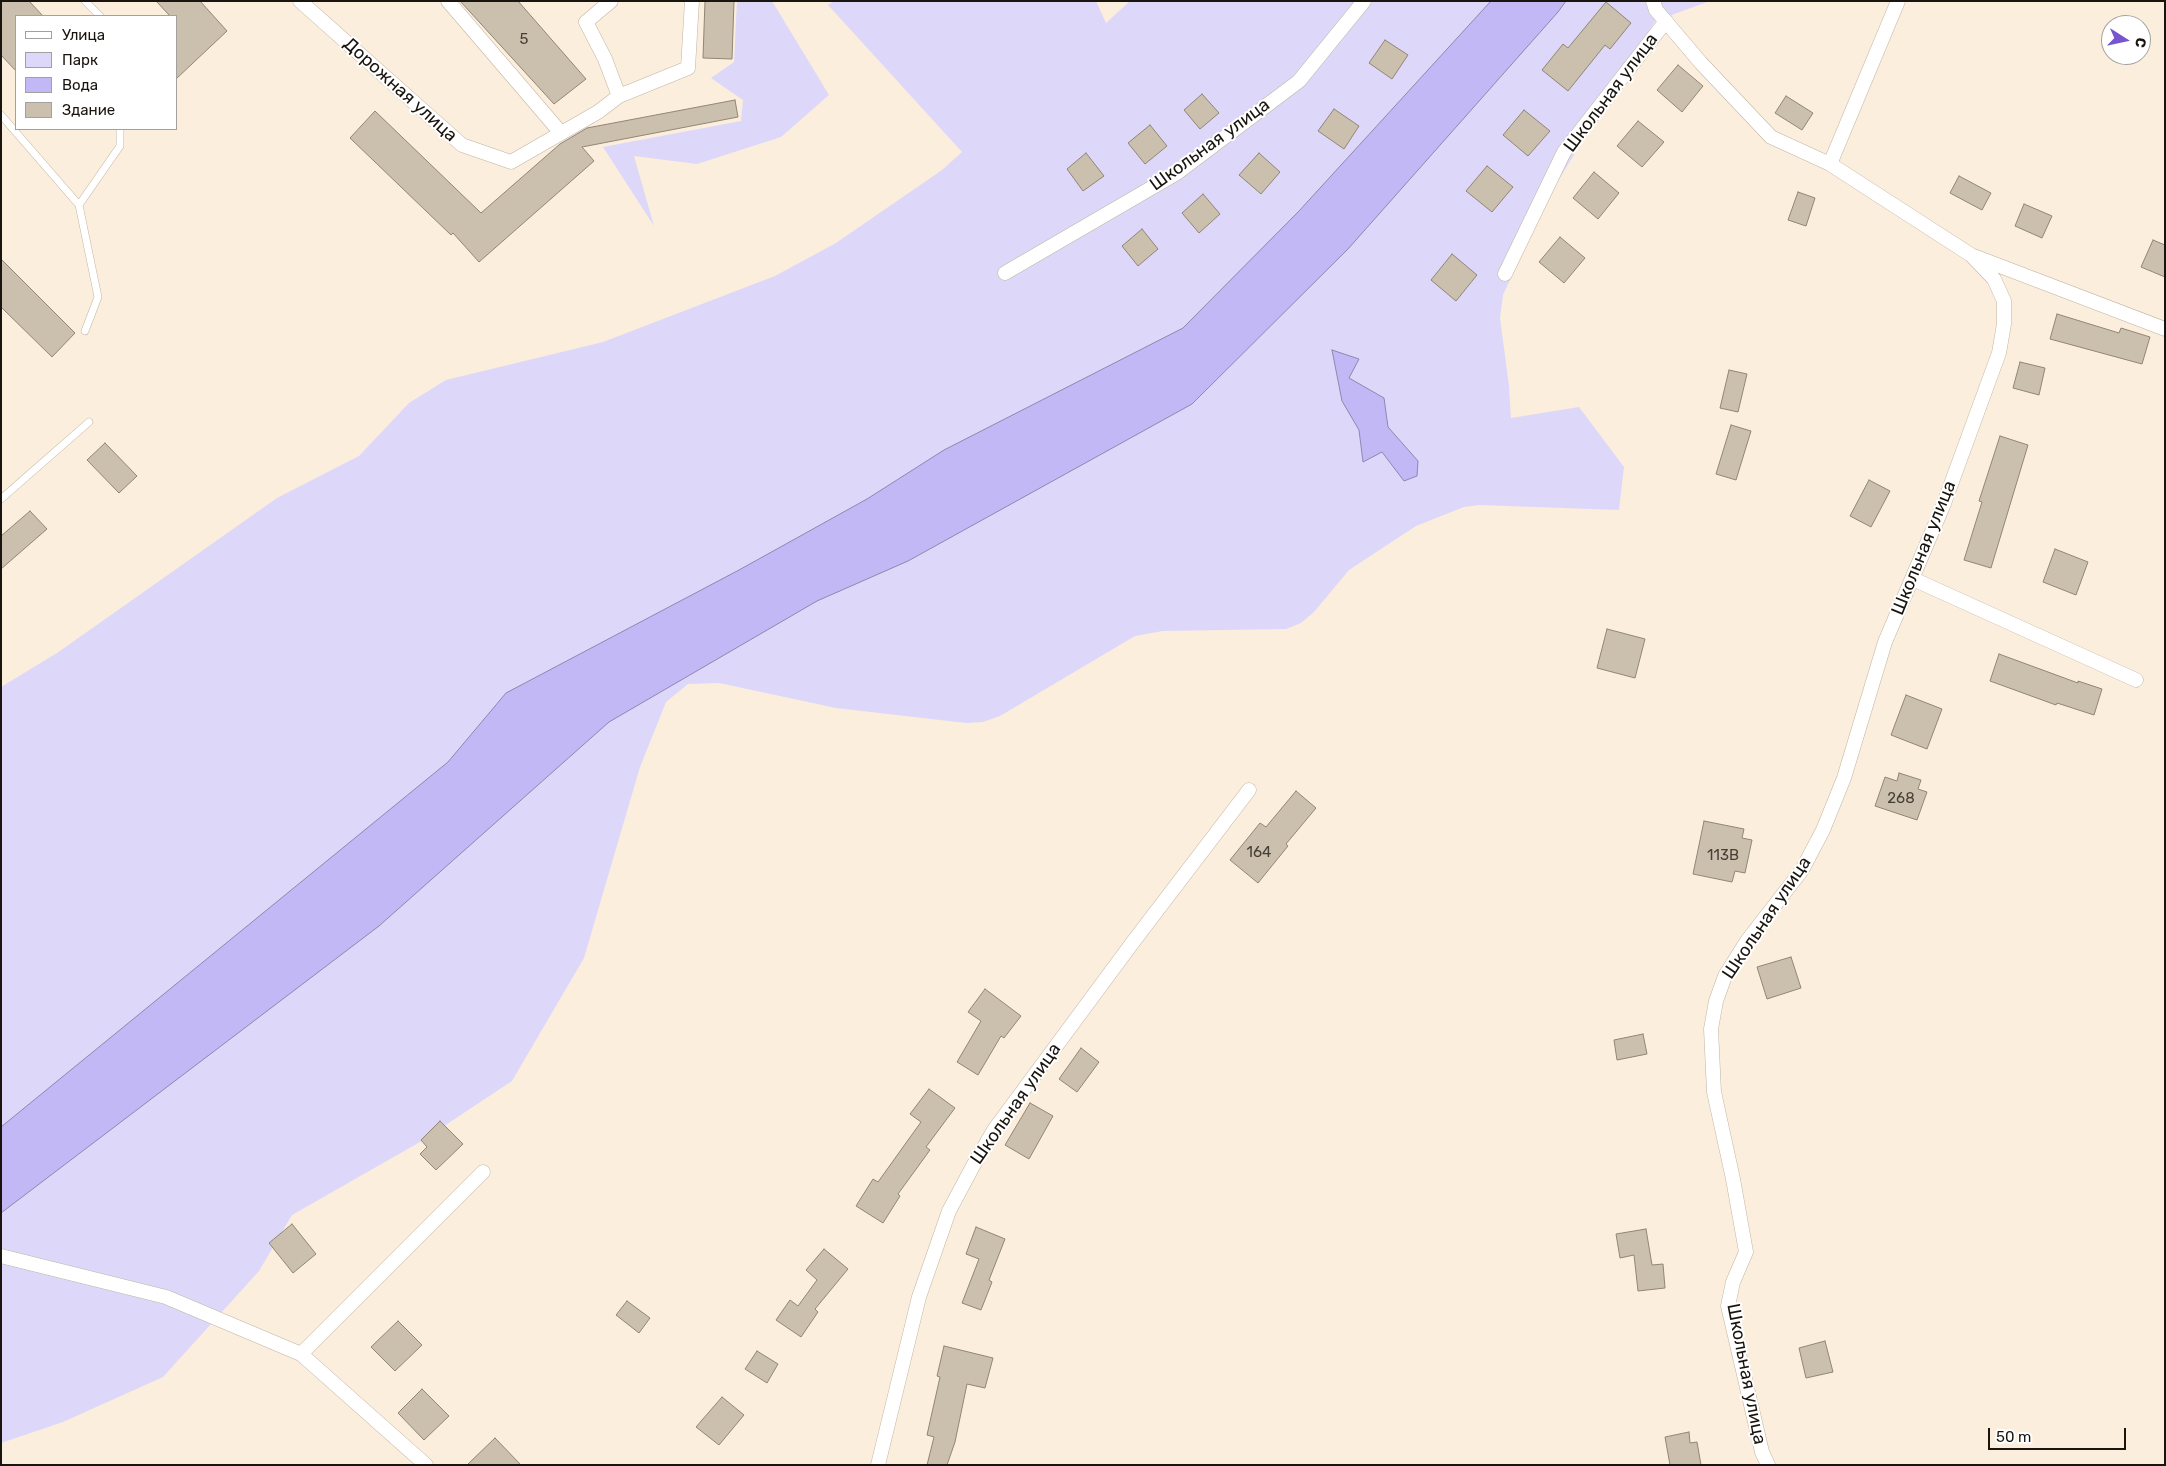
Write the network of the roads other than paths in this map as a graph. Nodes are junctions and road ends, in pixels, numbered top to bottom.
1 (85, 1) edge
2 (300, 1) edge
3 (448, 1) edge
4 (612, 1) edge
5 (692, 1) edge
6 (1364, 1) edge
7 (1653, 1) edge
8 (1898, 1) edge
9 (99, 15) edge
10 (1666, 21) junction
11 (618, 96) junction
12 (1, 115) edge
13 (120, 130) edge
14 (562, 133) junction
15 (1830, 164) junction
16 (79, 205) junction
17 (1971, 255) junction
18 (1005, 274) dead end
19 (1505, 274) dead end
20 (2165, 329) edge
21 (85, 331) dead end
22 (89, 422) dead end
23 (1, 499) edge
24 (1912, 579) junction
25 (2136, 680) dead end
26 (1249, 790) dead end
27 (483, 1172) dead end
28 (1, 1256) edge
29 (301, 1354) junction
30 (426, 1465) edge
31 (878, 1465) edge
32 (1768, 1465) edge

1 - 9 lane
2 - 14 street, Дорожная улица
3 - 14 street
4 - 11 street
5 - 11 street, Дорожная улица
6 - 18 street, Школьная улица
7 - 10 street, Школьная улица
8 - 15 street
10 - 15 street, Школьная улица
10 - 19 street, Школьная улица
11 - 14 street, Дорожная улица
12 - 16 lane
13 - 16 lane
15 - 17 street, Школьная улица
16 - 21 lane
17 - 20 street, Школьная улица
17 - 24 street, Школьная улица
22 - 23 lane
24 - 25 street
24 - 32 street, Школьная улица
26 - 31 street, Школьная улица
27 - 29 street
28 - 29 street
29 - 30 street

